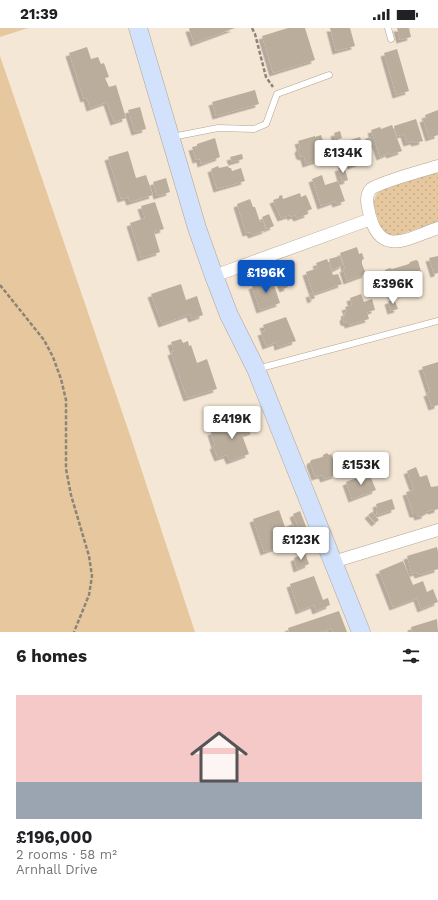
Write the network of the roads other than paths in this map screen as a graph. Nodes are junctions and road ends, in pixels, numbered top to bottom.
1 (138, 28) edge
2 (388, 28) edge
3 (391, 39) dead end
4 (330, 75) dead end
5 (170, 137) junction
6 (438, 166) edge
7 (370, 219) junction
8 (438, 228) edge
9 (214, 276) junction
10 (438, 320) edge
11 (256, 370) junction
12 (438, 530) edge
13 (333, 562) junction
14 (361, 632) edge

1 - 5 street
2 - 3 lane
4 - 5 lane
5 - 9 street
6 - 7 street
7 - 8 street
7 - 9 street
9 - 11 street
10 - 11 lane
11 - 13 street
12 - 13 street
13 - 14 street

